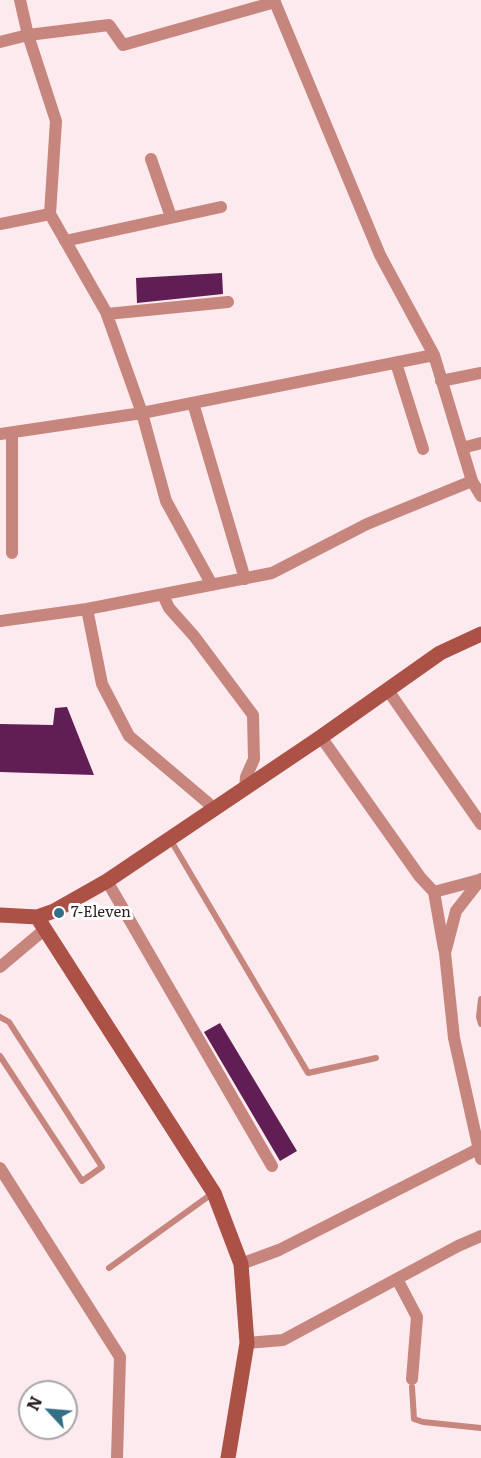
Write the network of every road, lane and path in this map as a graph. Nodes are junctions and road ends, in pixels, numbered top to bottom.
1 (20, 0) edge
2 (275, 1) edge
3 (28, 35) junction
4 (0, 42) edge
5 (151, 159) dead end
6 (221, 207) dead end
7 (50, 214) junction
8 (171, 218) junction
9 (0, 224) edge
10 (65, 241) junction
11 (228, 302) dead end
12 (107, 314) junction
13 (434, 355) junction
14 (396, 363) junction
15 (481, 373) edge
16 (441, 381) junction
17 (193, 403) junction
18 (142, 413) junction
19 (6, 434) edge
20 (481, 442) edge
21 (462, 448) junction
22 (423, 449) dead end
23 (472, 481) junction
24 (481, 496) edge
25 (12, 553) dead end
26 (245, 579) junction
27 (212, 585) junction
28 (163, 594) junction
29 (87, 609) junction
30 (0, 621) edge
31 (481, 634) edge
32 (387, 689) junction
33 (321, 737) junction
34 (245, 788) junction
35 (214, 808) junction
36 (481, 824) edge
37 (170, 838) junction
38 (480, 879) edge
39 (106, 881) junction
40 (434, 892) junction
41 (0, 915) edge
42 (40, 924) junction
43 (445, 953) junction
44 (0, 968) edge
45 (481, 999) edge
46 (0, 1017) edge
47 (481, 1024) edge
48 (0, 1056) edge
49 (376, 1058) dead end
50 (480, 1154) edge
51 (272, 1166) dead end
52 (0, 1168) edge
53 (214, 1193) junction
54 (481, 1236) edge
55 (241, 1264) junction
56 (109, 1268) dead end
57 (397, 1279) junction
58 (247, 1343) junction
59 (412, 1383) joint
60 (481, 1428) edge
61 (117, 1458) edge
62 (228, 1458) edge

1 - 3 street
2 - 3 street
2 - 13 street
3 - 4 street
3 - 7 street
5 - 8 street
6 - 8 street
7 - 9 street
7 - 10 street
8 - 10 street
10 - 12 street
11 - 12 street
12 - 18 street
13 - 14 street
13 - 16 street
14 - 17 street
14 - 22 street
15 - 16 street
16 - 21 street
17 - 18 street
17 - 26 street
18 - 19 street
18 - 27 street
19 - 25 street
20 - 21 street
21 - 23 street
23 - 24 street
23 - 26 street
26 - 27 street
27 - 28 street
28 - 29 street
28 - 34 street
29 - 30 street
29 - 35 street
31 - 32 street
32 - 33 street
32 - 36 street
33 - 34 street
33 - 40 street
34 - 35 street
35 - 37 street
37 - 39 street
37 - 49 lane
38 - 40 street
38 - 43 street
39 - 42 street
39 - 51 street
40 - 43 street
41 - 42 street
42 - 44 street
42 - 53 street
43 - 50 street
45 - 47 lane
46 - 48 lane
50 - 55 street
52 - 61 street
53 - 55 street
53 - 56 lane
54 - 57 street
55 - 58 street
57 - 58 street
57 - 59 street
58 - 62 street
59 - 60 lane

